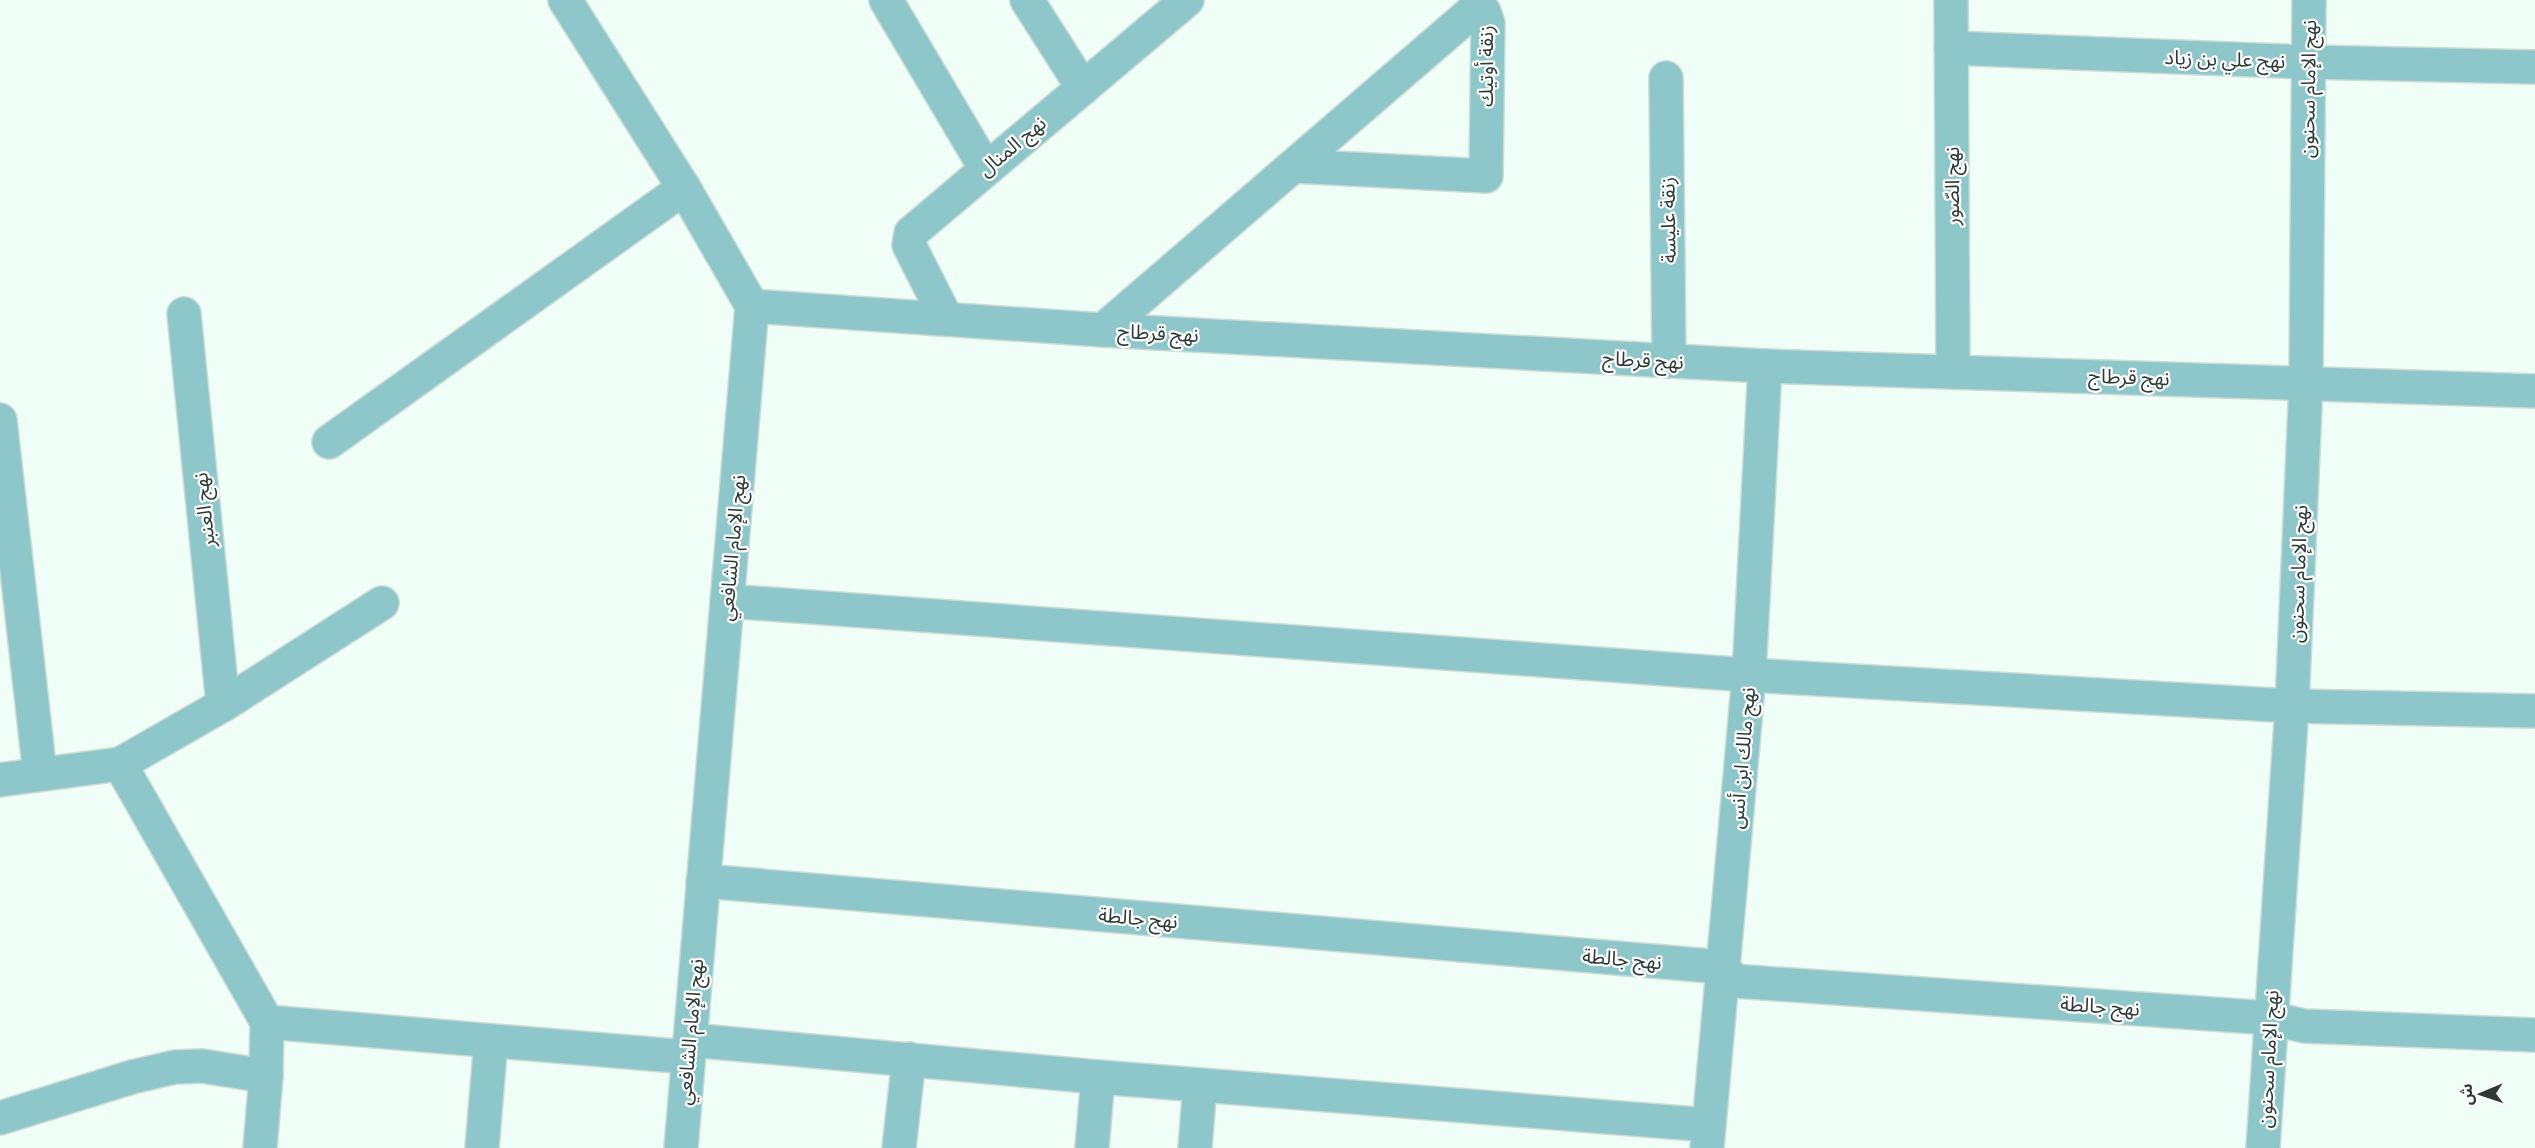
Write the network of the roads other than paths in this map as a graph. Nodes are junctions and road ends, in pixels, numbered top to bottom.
1 (565, 0) edge
2 (886, 0) edge
3 (1027, 0) edge
4 (1187, 0) edge
5 (1951, 0) edge
6 (2309, 0) edge
7 (1951, 48) junction
8 (2307, 62) junction
9 (2535, 66) edge
10 (1666, 78) dead end
11 (1083, 88) junction
12 (1293, 166) junction
13 (986, 169) junction
14 (684, 188) junction
15 (752, 306) junction
16 (184, 314) dead end
17 (946, 318) junction
18 (1103, 330) junction
19 (1669, 361) junction
20 (1765, 366) junction
21 (1953, 372) junction
22 (2306, 382) junction
23 (2535, 391) edge
24 (0, 420) edge
25 (329, 442) dead end
26 (727, 601) junction
27 (382, 603) dead end
28 (1749, 675) junction
29 (223, 705) junction
30 (2292, 706) junction
31 (2535, 711) edge
32 (120, 764) junction
33 (40, 774) junction
34 (0, 780) edge
35 (703, 881) junction
36 (1723, 967) junction
37 (2270, 1018) junction
38 (267, 1022) junction
39 (2535, 1035) edge
40 (491, 1041) junction
41 (689, 1049) junction
42 (909, 1059) junction
43 (266, 1076) junction
44 (1098, 1077) junction
45 (1200, 1084) junction
46 (0, 1118) edge
47 (1708, 1136) edge
48 (260, 1148) edge
49 (482, 1148) edge
50 (681, 1148) edge
51 (899, 1148) edge
52 (1092, 1148) edge
53 (1195, 1148) edge
54 (2263, 1148) edge

1 - 14 street
2 - 13 street
3 - 11 street
4 - 11 street, نهج المنال
5 - 7 street, نهج الصّور
6 - 8 street, نهج الإمام سحنون
7 - 8 street, نهج علي بن زياد
7 - 21 street, نهج الصّور
8 - 9 street, نهج علي بن زياد
8 - 22 street, نهج الإمام سحنون
10 - 19 street, زنقة عليسة
11 - 13 street, نهج المنال
12 - 12 street, زنقة أوتيك
12 - 18 street, زنقة أوتيك
13 - 17 street, نهج المنال
14 - 15 street
14 - 25 street
15 - 17 street, نهج قرطاج
15 - 26 street, نهج الإمام الشافعي
16 - 29 street, نهج العنبر
17 - 18 street, نهج قرطاج
18 - 19 street, نهج قرطاج
19 - 20 street, نهج قرطاج
20 - 21 street, نهج قرطاج
20 - 28 street, نهج مالك ابن أنس
21 - 22 street, نهج قرطاج
22 - 23 street, نهج قرطاج
22 - 30 street, نهج الإمام سحنون
24 - 33 street
26 - 28 street
26 - 35 street, نهج الإمام الشافعي
27 - 29 street
28 - 30 street
28 - 36 street, نهج مالك ابن أنس
29 - 32 street
30 - 31 street
30 - 37 street, نهج الإمام سحنون
32 - 33 street
32 - 38 street
33 - 34 street
35 - 36 street, نهج جالطة
35 - 41 street, نهج الإمام الشافعي
36 - 37 street, نهج جالطة
36 - 47 street, نهج مالك ابن أنس
37 - 39 street, نهج جالطة
37 - 54 street, نهج الإمام سحنون
38 - 40 street
38 - 43 street
40 - 41 street
40 - 49 street
41 - 42 street
41 - 50 street, نهج الإمام الشافعي
42 - 44 street
42 - 51 street
43 - 46 street
43 - 48 street
44 - 45 street
44 - 52 street
45 - 47 street
45 - 53 street

